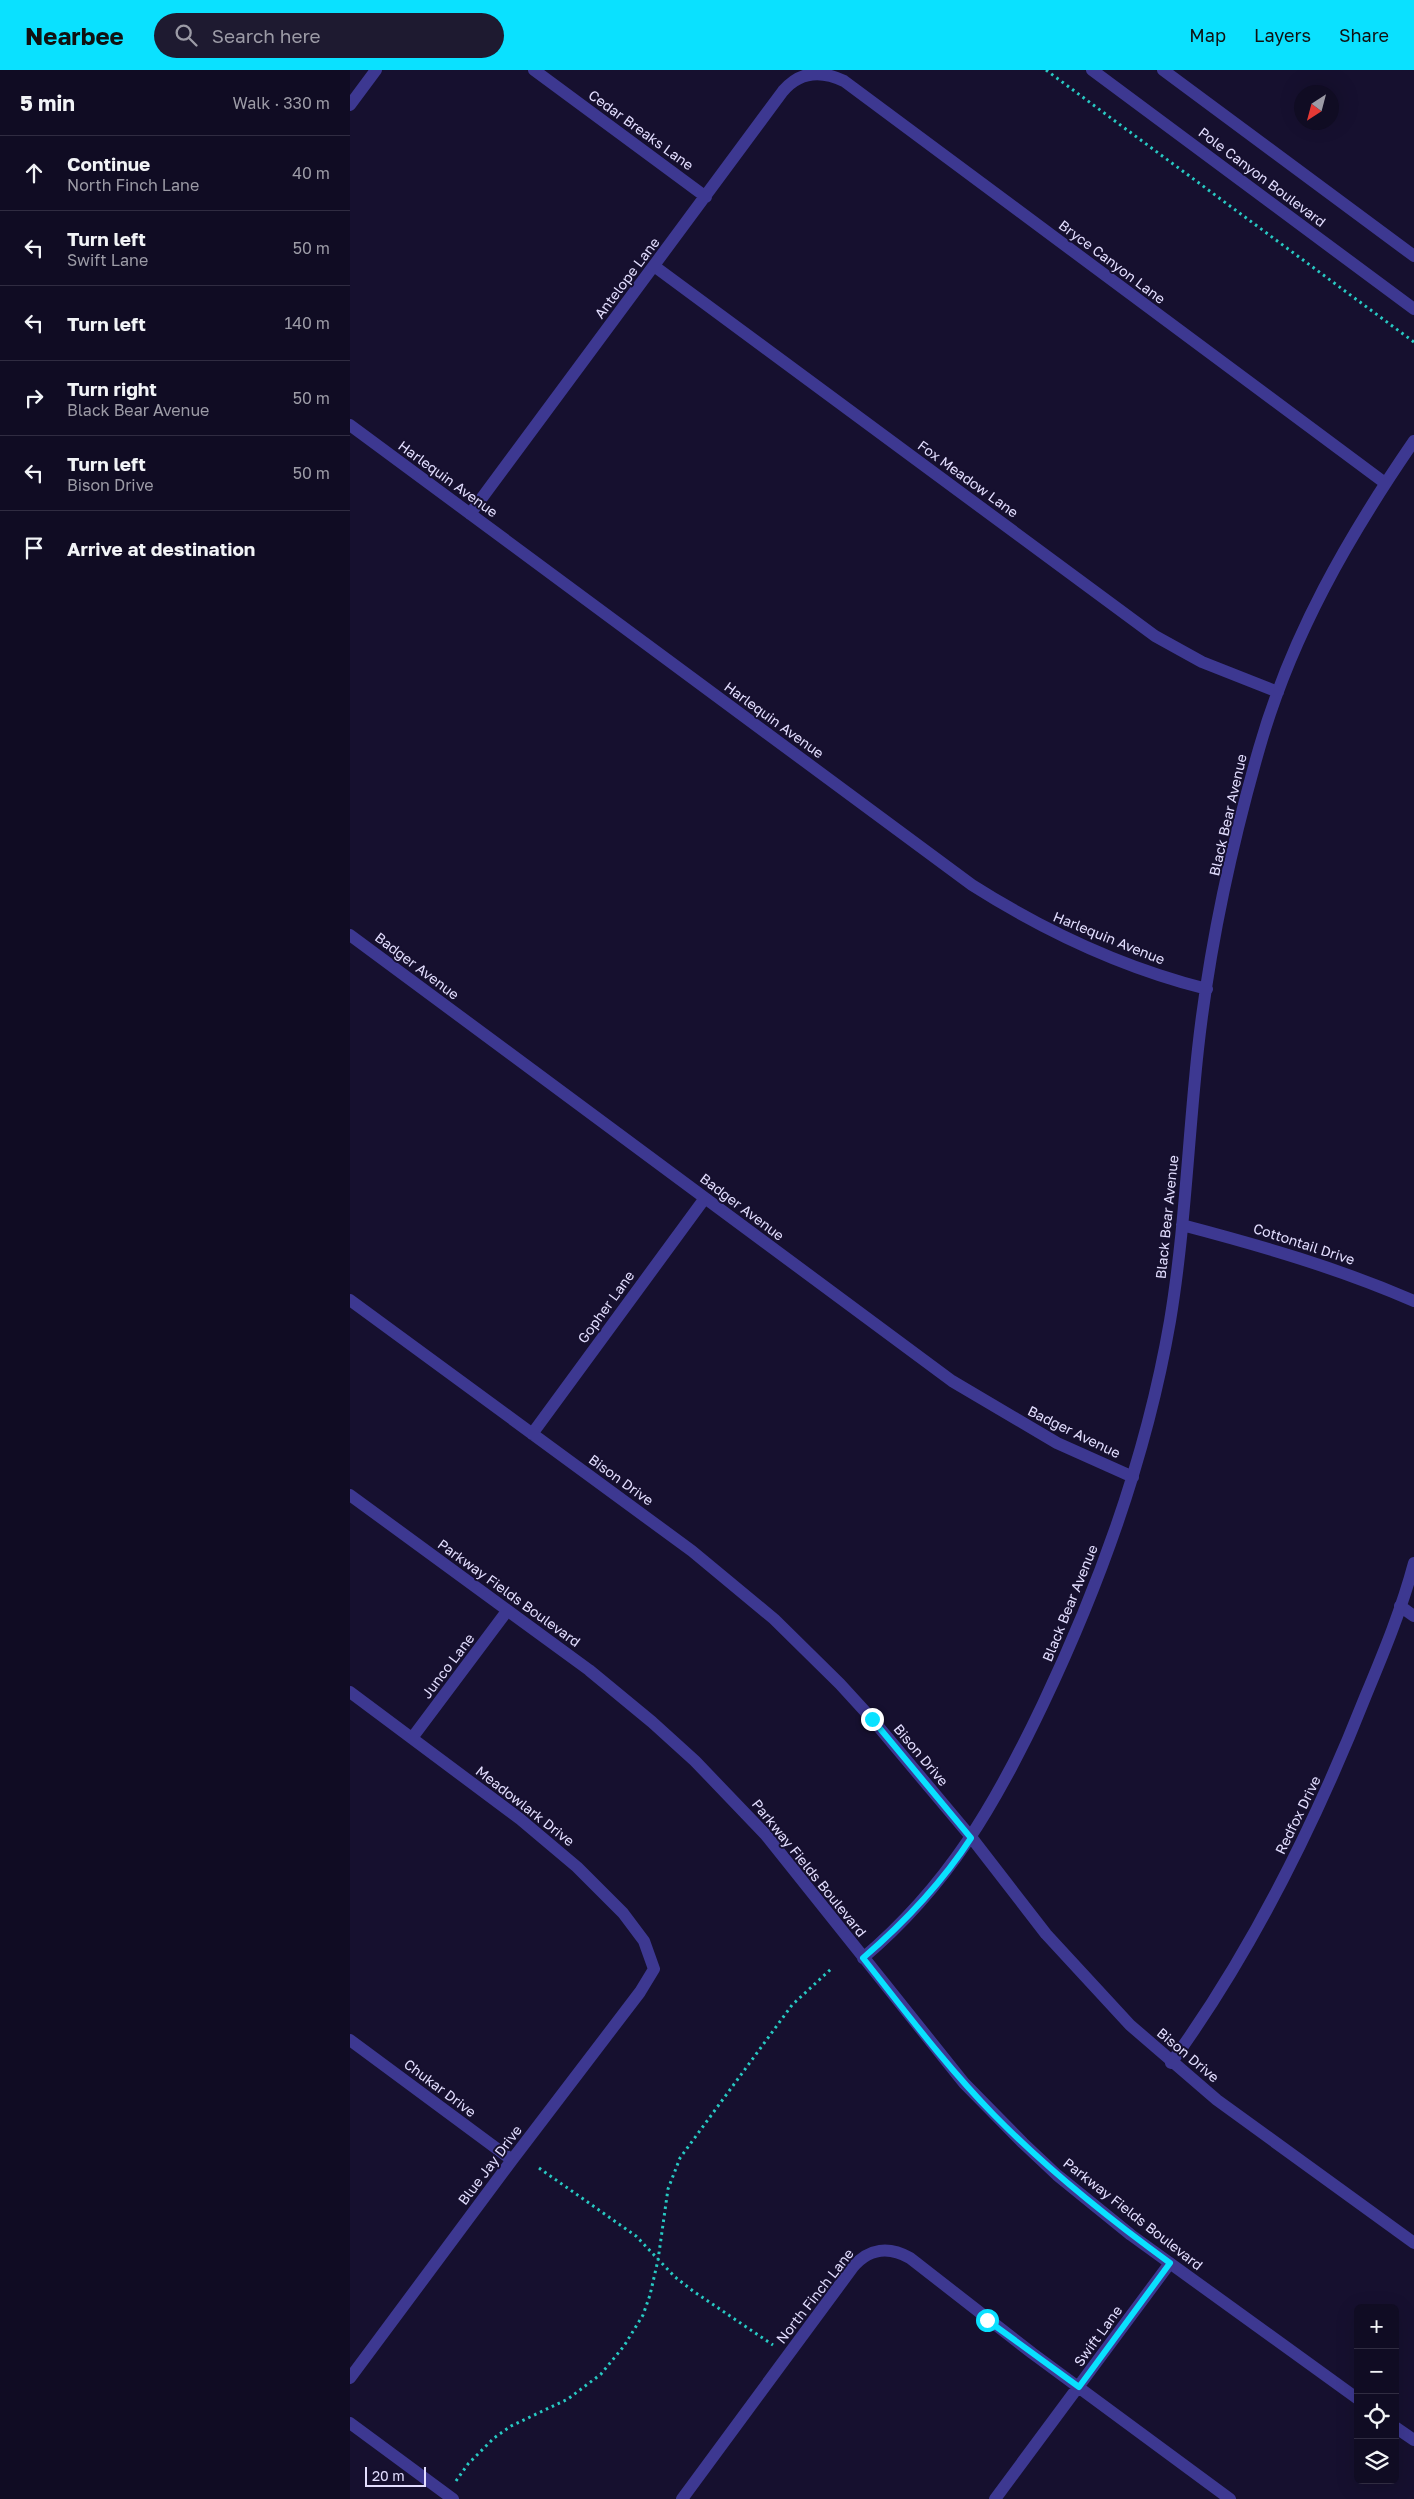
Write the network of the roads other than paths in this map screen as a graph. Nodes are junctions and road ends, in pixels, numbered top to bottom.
1 (376, 70) edge
2 (534, 70) edge
3 (1092, 70) edge
4 (1163, 70) edge
5 (817, 72) joint
6 (350, 105) edge
7 (706, 197) junction
8 (1414, 256) edge
9 (654, 266) junction
10 (1414, 309) edge
11 (350, 426) edge
12 (1414, 441) edge
13 (1385, 483) junction
14 (470, 514) junction
15 (1278, 692) junction
16 (350, 935) edge
17 (1207, 989) junction
18 (705, 1198) junction
19 (1182, 1225) junction
20 (350, 1300) edge
21 (1414, 1302) edge
22 (532, 1434) junction
23 (1133, 1477) junction
24 (350, 1495) edge
25 (1414, 1563) edge
26 (1400, 1606) junction
27 (507, 1611) junction
28 (1414, 1616) edge
29 (350, 1692) edge
30 (412, 1738) junction
31 (971, 1838) junction
32 (863, 1958) junction
33 (654, 1969) joint
34 (350, 2040) edge
35 (1171, 2062) junction
36 (512, 2160) junction
37 (1414, 2243) edge
38 (1170, 2263) junction
39 (350, 2378) edge
40 (1079, 2387) junction
41 (1354, 2396) edge
42 (350, 2423) edge
43 (1399, 2429) edge
44 (1414, 2440) edge
45 (451, 2497) edge
46 (682, 2499) edge
47 (996, 2499) edge
48 (1230, 2499) edge

1 - 6 street
2 - 7 street, Cedar Breaks Lane
3 - 10 street, Pole Canyon Boulevard
4 - 8 street, Pole Canyon Boulevard
5 - 7 street, Antelope Lane
5 - 13 street, Bryce Canyon Lane
7 - 9 street, Antelope Lane
9 - 14 street, Antelope Lane
9 - 15 street, Fox Meadow Lane
11 - 14 street, Harlequin Avenue
12 - 13 street, Black Bear Avenue
13 - 15 street, Black Bear Avenue
14 - 17 street, Harlequin Avenue
15 - 17 street, Black Bear Avenue
16 - 18 street, Badger Avenue
17 - 19 street, Black Bear Avenue
18 - 22 street, Gopher Lane
18 - 23 street, Badger Avenue
19 - 21 street, Cottontail Drive
19 - 23 street, Black Bear Avenue
20 - 22 street, Bison Drive
22 - 31 street, Bison Drive
23 - 31 street, Black Bear Avenue
24 - 27 street, Parkway Fields Boulevard
25 - 26 street, Redfox Drive
26 - 28 street
26 - 35 street, Redfox Drive
27 - 30 street, Junco Lane
27 - 32 street, Parkway Fields Boulevard
29 - 30 street, Meadowlark Drive
30 - 33 street, Meadowlark Drive
31 - 32 street, Black Bear Avenue
31 - 35 street, Bison Drive
32 - 38 street, Parkway Fields Boulevard
33 - 36 street, Blue Jay Drive
34 - 36 street, Chukar Drive
35 - 37 street, Bison Drive
36 - 39 street, Blue Jay Drive
38 - 40 street, Swift Lane
38 - 41 street, Parkway Fields Boulevard
40 - 46 street, North Finch Lane
40 - 47 street, Swift Lane
40 - 48 street, North Finch Lane
42 - 45 street
43 - 44 street

